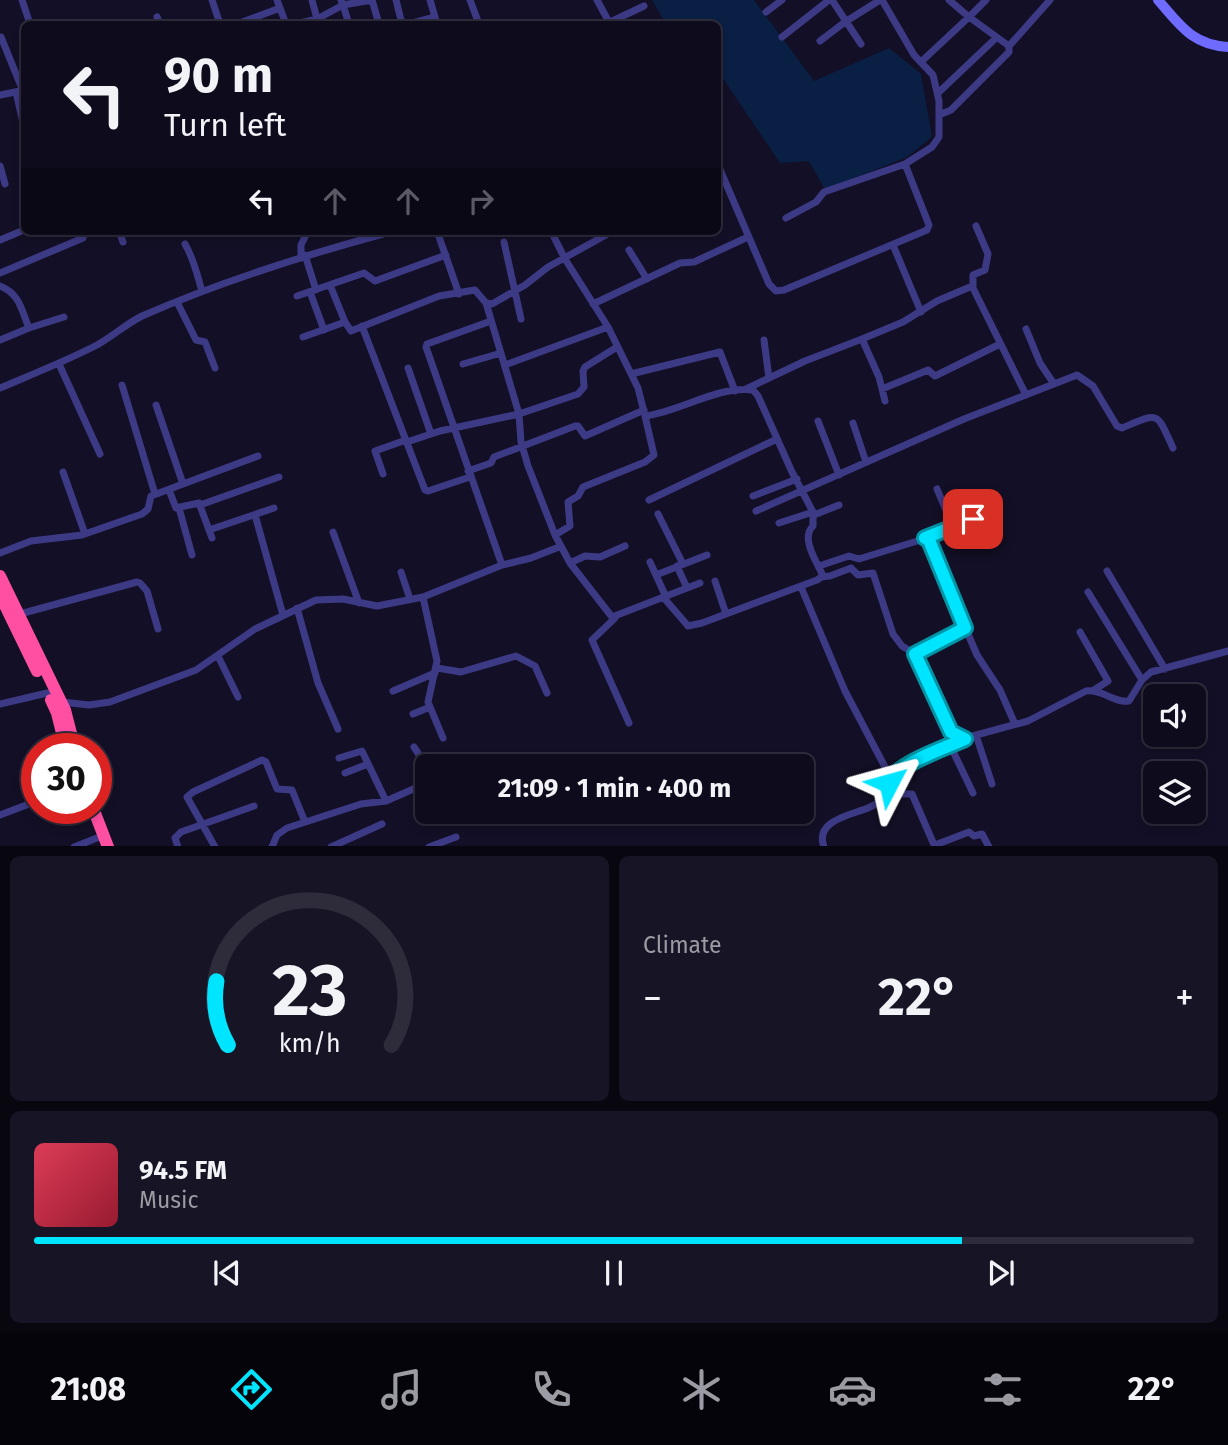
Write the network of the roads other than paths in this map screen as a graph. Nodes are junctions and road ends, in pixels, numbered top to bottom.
1 (22, 0) edge
2 (212, 0) edge
3 (276, 0) edge
4 (312, 0) edge
5 (396, 0) edge
6 (430, 0) edge
7 (470, 0) edge
8 (597, 0) edge
9 (631, 0) edge
10 (782, 0) edge
11 (831, 0) edge
12 (881, 0) edge
13 (949, 0) edge
14 (986, 0) edge
15 (1050, 0) edge
16 (1158, 0) edge
17 (342, 2) edge
18 (644, 6) dead end
19 (280, 8) junction
20 (636, 10) junction
21 (766, 12) dead end
22 (969, 17) junction
23 (317, 19) junction
24 (29, 21) edge
25 (219, 21) edge
26 (245, 21) edge
27 (285, 21) edge
28 (309, 21) edge
29 (348, 21) edge
30 (378, 21) edge
31 (401, 21) edge
32 (436, 21) edge
33 (478, 21) edge
34 (607, 21) edge
35 (614, 21) edge
36 (845, 22) junction
37 (1, 37) edge
38 (782, 37) dead end
39 (996, 38) junction
40 (820, 41) dead end
41 (861, 44) dead end
42 (1009, 46) junction
43 (1228, 47) edge
44 (922, 61) junction
45 (21, 91) edge
46 (937, 93) junction
47 (0, 95) edge
48 (939, 115) junction
49 (905, 164) junction
50 (0, 166) edge
51 (721, 176) edge
52 (5, 184) dead end
53 (786, 218) dead end
54 (976, 226) dead end
55 (21, 231) edge
56 (84, 235) edge
57 (120, 235) edge
58 (306, 235) edge
59 (363, 235) edge
60 (439, 235) edge
61 (553, 235) edge
62 (606, 235) edge
63 (748, 237) junction
64 (0, 240) edge
65 (123, 242) dead end
66 (504, 242) dead end
67 (186, 244) dead end
68 (892, 245) junction
69 (629, 250) dead end
70 (303, 255) junction
71 (446, 255) junction
72 (565, 259) junction
73 (0, 273) edge
74 (647, 279) junction
75 (330, 285) junction
76 (0, 286) edge
77 (973, 288) junction
78 (516, 289) junction
79 (202, 291) junction
80 (313, 291) junction
81 (459, 294) junction
82 (297, 296) dead end
83 (177, 302) junction
84 (486, 303) junction
85 (593, 304) junction
86 (921, 312) junction
87 (64, 317) dead end
88 (521, 319) dead end
89 (491, 321) junction
90 (345, 322) junction
91 (362, 326) junction
92 (608, 327) junction
93 (29, 328) junction
94 (1026, 329) dead end
95 (324, 330) junction
96 (303, 337) dead end
97 (862, 339) junction
98 (0, 340) edge
99 (764, 340) dead end
100 (1000, 344) junction
101 (617, 347) junction
102 (501, 353) junction
103 (59, 364) junction
104 (463, 365) dead end
105 (505, 365) junction
106 (215, 368) dead end
107 (408, 368) dead end
108 (631, 374) junction
109 (769, 378) junction
110 (1054, 384) junction
111 (122, 385) dead end
112 (0, 388) edge
113 (746, 389) junction
114 (882, 389) junction
115 (735, 391) junction
116 (1026, 396) junction
117 (885, 401) dead end
118 (156, 405) dead end
119 (644, 413) junction
120 (519, 414) junction
121 (818, 421) dead end
122 (853, 423) dead end
123 (453, 428) junction
124 (431, 433) junction
125 (777, 439) junction
126 (406, 441) junction
127 (522, 447) junction
128 (1173, 448) dead end
129 (100, 454) dead end
130 (258, 456) dead end
131 (866, 463) junction
132 (63, 472) dead end
133 (383, 474) dead end
134 (469, 474) junction
135 (839, 475) junction
136 (279, 477) dead end
137 (797, 479) junction
138 (183, 484) junction
139 (937, 489) dead end
140 (169, 490) junction
141 (804, 490) junction
142 (155, 494) junction
143 (753, 496) dead end
144 (649, 500) dead end
145 (200, 505) junction
146 (839, 505) dead end
147 (179, 508) junction
148 (274, 509) dead end
149 (756, 511) dead end
150 (993, 511) dead end
151 (658, 514) dead end
152 (814, 514) junction
153 (255, 515) junction
154 (779, 523) dead end
155 (953, 527) junction
156 (209, 530) junction
157 (333, 532) dead end
158 (85, 534) junction
159 (555, 535) junction
160 (212, 538) dead end
161 (925, 538) junction
162 (625, 545) dead end
163 (559, 547) junction
164 (0, 553) edge
165 (192, 555) dead end
166 (707, 555) dead end
167 (650, 562) dead end
168 (570, 564) junction
169 (502, 565) junction
170 (680, 565) junction
171 (819, 566) junction
172 (401, 572) dead end
173 (1107, 572) dead end
174 (656, 575) junction
175 (0, 576) edge
176 (821, 577) junction
177 (715, 580) dead end
178 (700, 583) dead end
179 (801, 587) junction
180 (687, 588) junction
181 (1088, 592) dead end
182 (0, 595) edge
183 (423, 597) junction
184 (665, 597) junction
185 (410, 599) junction
186 (359, 603) junction
187 (297, 608) junction
188 (19, 614) junction
189 (726, 614) junction
190 (283, 615) junction
191 (615, 618) junction
192 (965, 628) junction
193 (158, 629) dead end
194 (1080, 632) dead end
195 (1228, 651) edge
196 (915, 654) junction
197 (218, 656) junction
198 (1165, 669) junction
199 (436, 671) junction
200 (1142, 680) junction
201 (1094, 690) junction
202 (393, 691) dead end
203 (547, 694) dead end
204 (238, 697) dead end
205 (0, 704) edge
206 (56, 705) junction
207 (430, 707) junction
208 (413, 714) dead end
209 (629, 723) dead end
210 (1015, 724) junction
211 (338, 729) dead end
212 (62, 733) edge
213 (68, 733) edge
214 (976, 735) junction
215 (443, 738) dead end
216 (965, 739) junction
217 (950, 745) junction
218 (414, 747) dead end
219 (419, 754) edge
220 (339, 758) dead end
221 (368, 764) junction
222 (895, 772) junction
223 (345, 773) dead end
224 (992, 784) dead end
225 (415, 788) edge
226 (890, 791) junction
227 (973, 793) dead end
228 (387, 801) junction
229 (254, 806) dead end
230 (21, 807) edge
231 (0, 815) edge
232 (305, 822) junction
233 (92, 824) edge
234 (99, 824) edge
235 (382, 824) dead end
236 (202, 826) junction
237 (456, 837) dead end
238 (99, 842) edge
239 (353, 843) edge
240 (74, 846) edge
241 (108, 846) edge
242 (178, 846) edge
243 (215, 846) edge
244 (272, 846) edge
245 (331, 846) edge
246 (429, 846) edge
247 (824, 846) edge
248 (935, 846) edge
249 (989, 846) edge

1 - 24 street
2 - 25 street
3 - 19 street
4 - 23 street
5 - 31 street
6 - 32 street
7 - 33 street
8 - 34 street
9 - 20 street
10 - 21 street
11 - 36 street
11 - 38 street
12 - 36 street
12 - 44 street
13 - 22 street
14 - 22 street
15 - 42 street
16 - 43 street
17 - 23 street
17 - 29 street
17 - 30 street
18 - 20 street
19 - 26 street
19 - 27 street
20 - 35 street
22 - 39 street
22 - 44 street
23 - 28 street
36 - 40 street
36 - 41 street
37 - 45 street
39 - 42 street
39 - 46 street
42 - 48 street
44 - 46 street
45 - 47 street
46 - 48 street
48 - 49 street
49 - 53 street
49 - 68 street
50 - 52 street
51 - 63 street
54 - 77 street
55 - 64 street
56 - 73 street
57 - 65 street
58 - 70 street
59 - 70 street
60 - 71 street
61 - 72 street
62 - 72 street
63 - 68 street
63 - 74 street
66 - 78 street
67 - 79 street
68 - 86 street
69 - 74 street
70 - 79 street
70 - 80 street
71 - 75 street
71 - 81 street
72 - 78 street
72 - 85 street
74 - 85 street
75 - 80 street
75 - 90 street
76 - 93 street
77 - 86 street
77 - 100 street
78 - 84 street
78 - 88 street
79 - 83 street
80 - 82 street
80 - 95 street
81 - 84 street
81 - 91 street
83 - 103 street
83 - 106 street
84 - 89 street
85 - 92 street
86 - 97 street
87 - 93 street
89 - 102 street
89 - 123 street
90 - 91 street
90 - 95 street
91 - 126 street
92 - 101 street
92 - 105 street
93 - 98 street
94 - 110 street
95 - 96 street
97 - 109 street
97 - 114 street
99 - 109 street
100 - 114 street
100 - 116 street
101 - 108 street
101 - 120 street
102 - 104 street
102 - 105 street
103 - 112 street
103 - 129 street
105 - 120 street
107 - 124 street
108 - 115 street
108 - 119 street
109 - 113 street
110 - 116 street
110 - 128 street
111 - 142 street
113 - 115 street
113 - 125 street
114 - 117 street
115 - 119 street
116 - 131 street
118 - 138 street
119 - 127 street
119 - 159 street
120 - 123 street
120 - 127 street
121 - 135 street
122 - 131 street
123 - 124 street
123 - 134 street
124 - 126 street
125 - 137 street
125 - 144 street
126 - 133 street
126 - 134 street
127 - 134 street
127 - 159 street
130 - 138 street
131 - 135 street
132 - 158 street
134 - 169 street
135 - 141 street
136 - 145 street
137 - 141 street
137 - 143 street
138 - 140 street
139 - 155 street
140 - 142 street
140 - 147 street
141 - 149 street
141 - 152 street
142 - 158 street
145 - 147 street
145 - 156 street
146 - 152 street
147 - 165 street
148 - 153 street
150 - 155 street
151 - 170 street
152 - 154 street
152 - 171 street
153 - 156 street
153 - 190 street
155 - 161 street
156 - 160 street
157 - 186 street
158 - 164 street
159 - 163 street
161 - 171 street
161 - 192 street
162 - 168 street
163 - 168 street
163 - 169 street
166 - 170 street
167 - 174 street
168 - 191 street
169 - 183 street
170 - 174 street
170 - 180 street
171 - 176 street
172 - 185 street
173 - 198 street
174 - 184 street
175 - 188 highway
176 - 179 street
176 - 196 street
177 - 189 street
178 - 180 street
179 - 189 street
179 - 222 street
180 - 184 street
181 - 200 street
182 - 206 highway
183 - 185 street
183 - 199 street
184 - 189 street
184 - 191 street
185 - 186 street
186 - 187 street
187 - 190 street
187 - 211 street
188 - 193 street
188 - 206 highway
190 - 197 street
191 - 209 street
192 - 196 street
192 - 210 street
194 - 201 street
195 - 198 street
196 - 216 street
197 - 204 street
197 - 206 street
198 - 200 street
199 - 202 street
199 - 203 street
199 - 207 street
200 - 201 street
201 - 210 street
205 - 206 street
206 - 212 highway
206 - 213 highway
207 - 208 street
207 - 215 street
210 - 214 street
214 - 216 street
214 - 224 street
216 - 217 street
217 - 222 street
217 - 227 street
218 - 219 street
220 - 221 street
221 - 223 street
221 - 228 street
222 - 226 street
225 - 228 street
226 - 247 street
226 - 248 street
228 - 232 street
229 - 236 street
230 - 231 street
232 - 236 street
232 - 244 street
233 - 238 highway
234 - 241 highway
235 - 239 street
236 - 242 street
236 - 243 street
237 - 246 street
238 - 240 street
239 - 245 street
248 - 249 street

